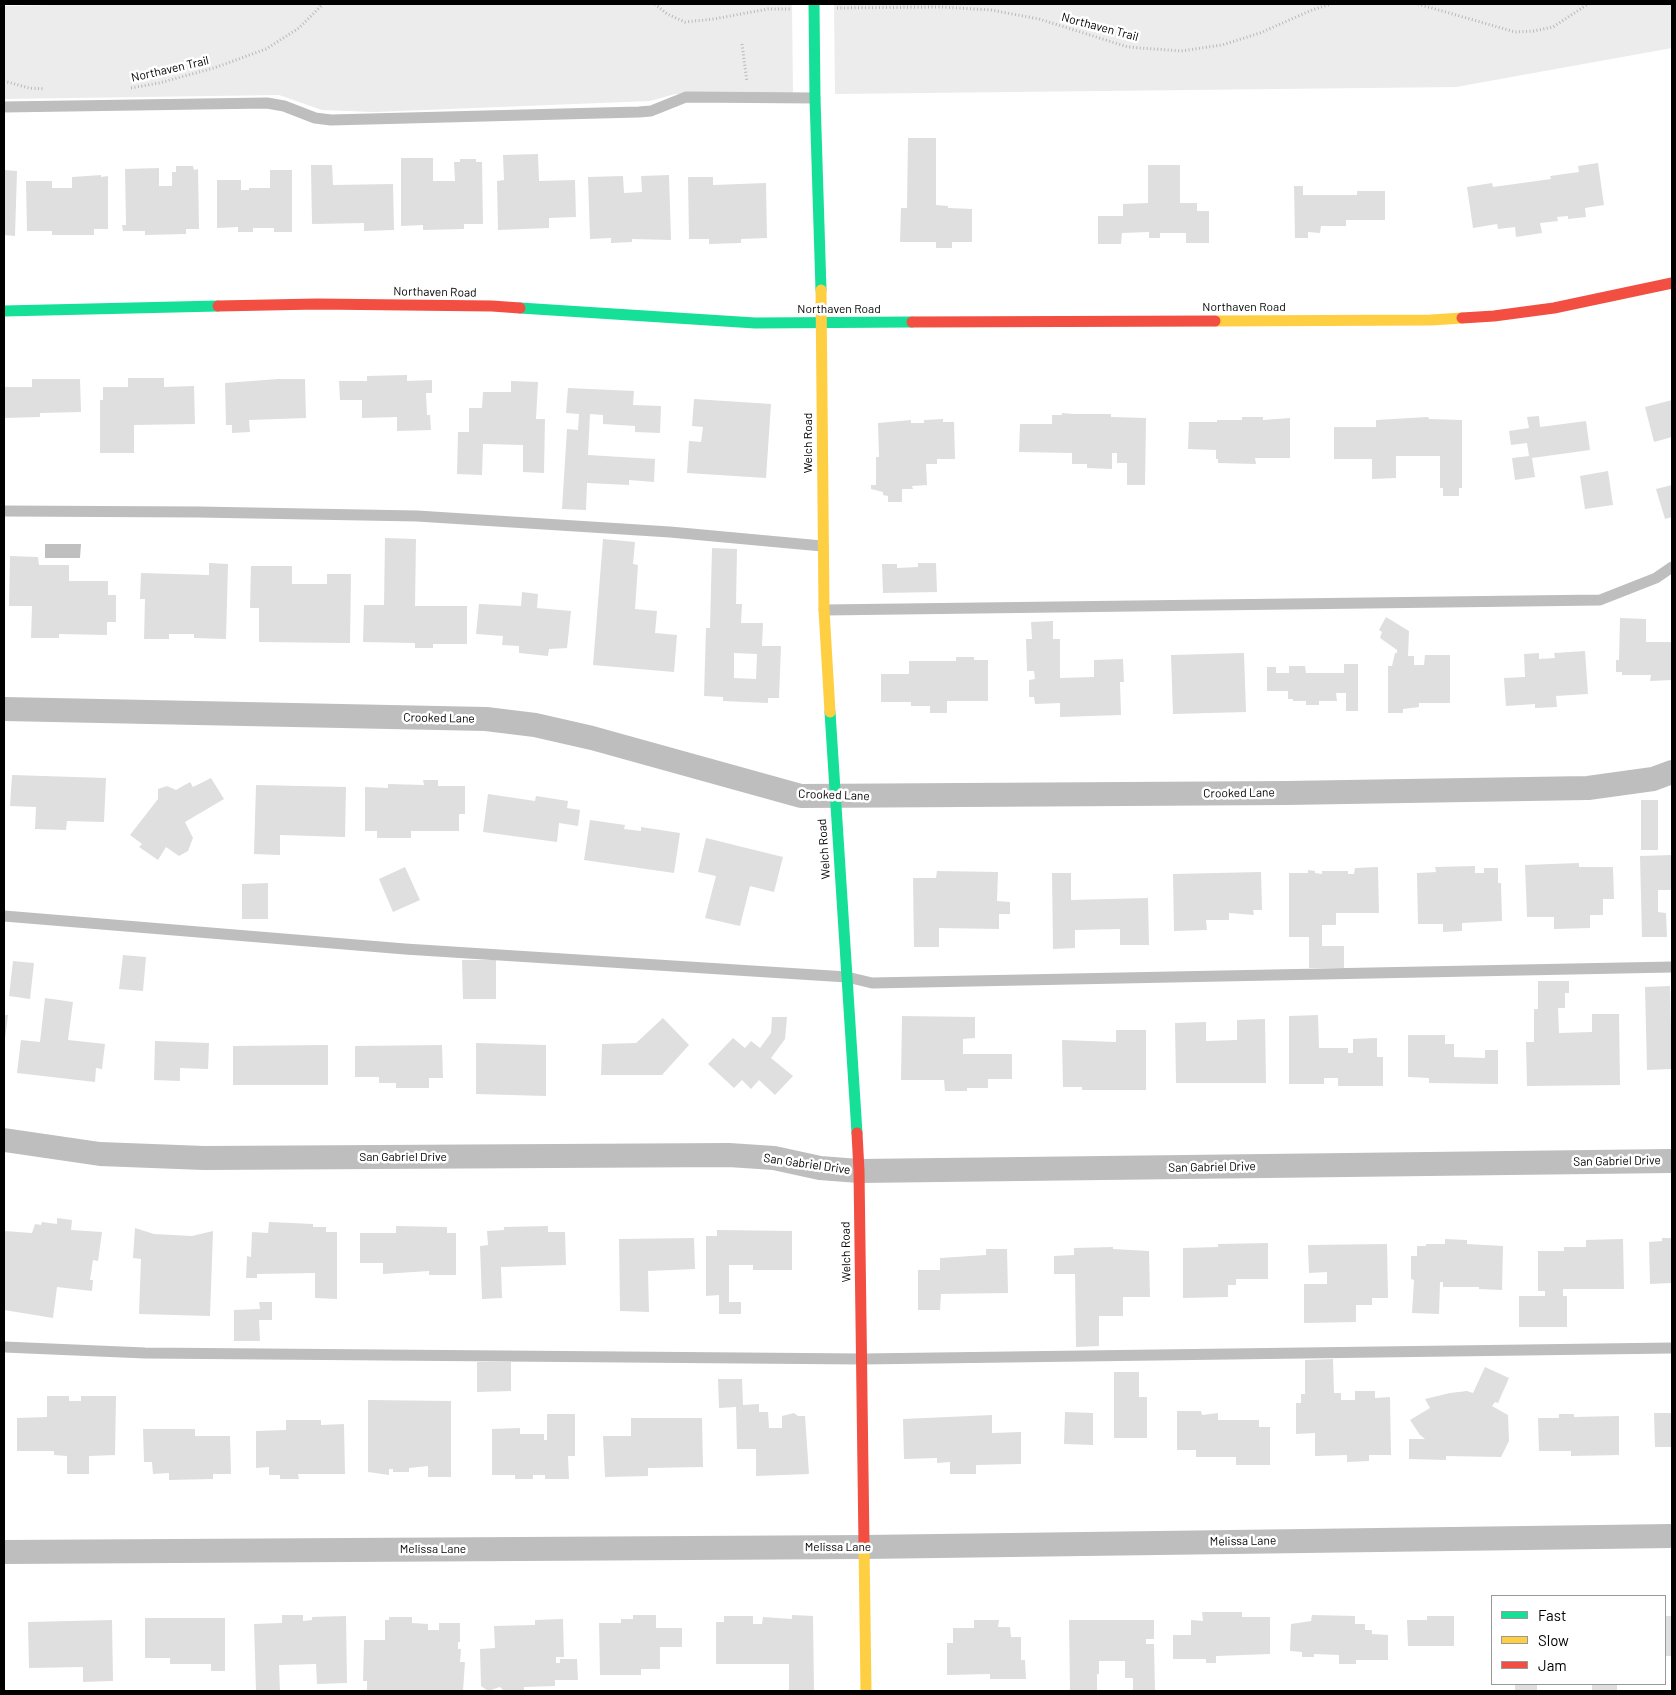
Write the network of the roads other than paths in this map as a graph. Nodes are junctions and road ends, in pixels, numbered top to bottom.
1 (814, 6) edge
2 (815, 98) junction
3 (4, 107) edge
4 (1672, 282) edge
5 (4, 310) edge
6 (822, 324) junction
7 (4, 511) edge
8 (822, 546) junction
9 (1672, 567) edge
10 (824, 610) junction
11 (4, 709) edge
12 (1672, 772) edge
13 (835, 797) junction
14 (4, 916) edge
15 (1672, 967) edge
16 (847, 978) junction
17 (4, 1140) edge
18 (1672, 1160) edge
19 (859, 1171) junction
20 (4, 1347) edge
21 (1672, 1348) edge
22 (862, 1359) junction
23 (1672, 1536) edge
24 (864, 1546) junction
25 (4, 1552) edge
26 (866, 1691) edge

1 - 2 street, Welch Road
2 - 3 lane
2 - 6 street, Welch Road
4 - 6 street, Northaven Road
5 - 6 street, Northaven Road
6 - 8 street, Welch Road
7 - 8 lane
8 - 10 street, Welch Road
9 - 10 lane
10 - 13 street, Welch Road
11 - 13 street, Crooked Lane
12 - 13 street, Crooked Lane
13 - 16 street, Welch Road
14 - 16 lane
15 - 16 lane
16 - 19 street, Welch Road
17 - 19 street, San Gabriel Drive
18 - 19 street, San Gabriel Drive
19 - 22 street, Welch Road
20 - 22 lane
21 - 22 lane
22 - 24 street, Welch Road
23 - 24 street, Melissa Lane
24 - 25 street, Melissa Lane
24 - 26 street, Welch Road

